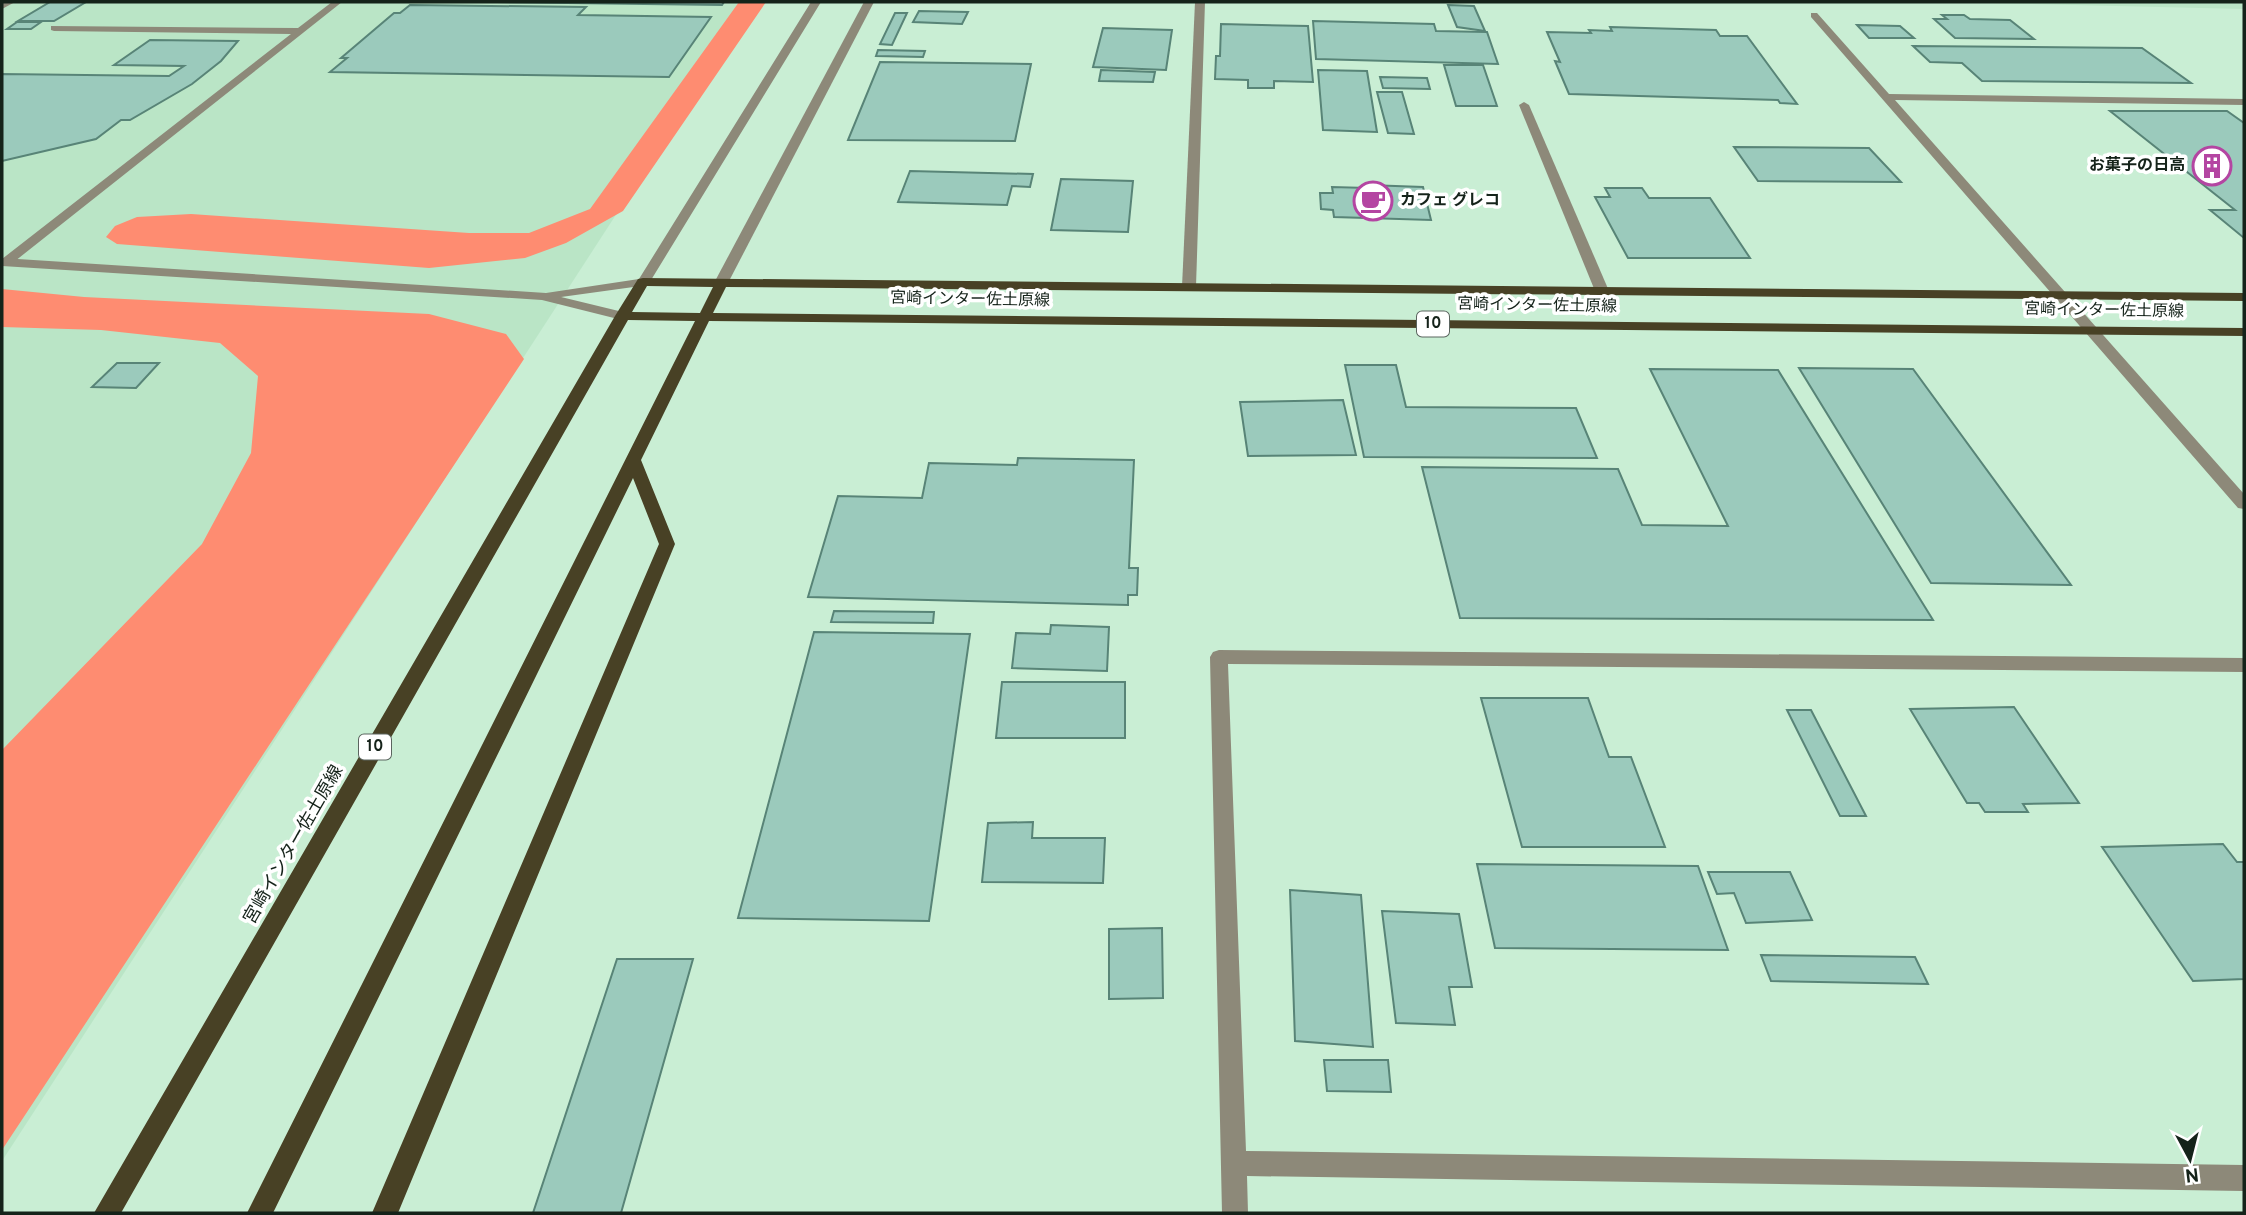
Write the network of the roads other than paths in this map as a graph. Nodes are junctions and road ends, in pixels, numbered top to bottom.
1 (9, 2) edge
2 (337, 2) edge
3 (816, 2) edge
4 (869, 2) edge
5 (1200, 2) edge
6 (2, 6) edge
7 (1814, 15) dead end
8 (54, 28) dead end
9 (300, 31) junction
10 (1886, 97) junction
11 (2244, 102) edge
12 (1524, 105) dead end
13 (4, 262) edge
14 (643, 282) junction
15 (721, 283) junction
16 (1189, 287) junction
17 (1602, 291) junction
18 (2060, 295) junction
19 (542, 296) junction
20 (2244, 297) edge
21 (622, 316) junction
22 (704, 317) junction
23 (2091, 330) junction
24 (2244, 332) edge
25 (633, 460) junction
26 (2244, 504) edge
27 (2244, 665) edge
28 (1233, 1163) junction
29 (2244, 1178) edge
30 (107, 1213) edge
31 (260, 1213) edge
32 (385, 1213) edge
33 (1235, 1213) edge

1 - 6 street
2 - 9 street
3 - 14 street
4 - 15 street
5 - 16 street
7 - 10 street
8 - 9 street
9 - 13 street
10 - 11 street
10 - 18 street
12 - 17 street
13 - 19 street
14 - 15 main road, 宮崎インター佐土原線 / 10
14 - 19 street
14 - 21 main road, 宮崎インター佐土原線 / 10
15 - 16 main road, 宮崎インター佐土原線 / 10
15 - 22 main road
16 - 17 main road, 宮崎インター佐土原線 / 10
17 - 18 main road, 宮崎インター佐土原線 / 10
18 - 20 main road, 宮崎インター佐土原線 / 10
18 - 23 street
19 - 21 street
21 - 22 main road, 宮崎インター佐土原線 / 10
21 - 30 main road, 宮崎インター佐土原線 / 10
22 - 23 main road, 宮崎インター佐土原線 / 10
22 - 25 main road
23 - 24 main road, 宮崎インター佐土原線 / 10
23 - 26 street
25 - 31 main road
25 - 32 main road
27 - 28 street
28 - 29 street
28 - 33 street

